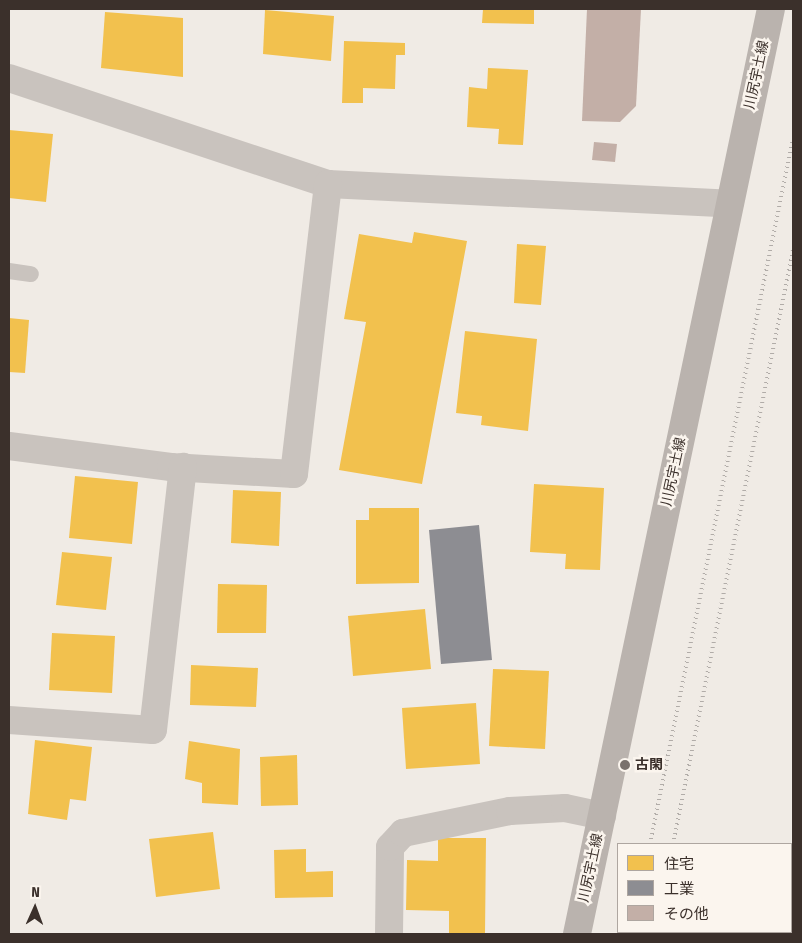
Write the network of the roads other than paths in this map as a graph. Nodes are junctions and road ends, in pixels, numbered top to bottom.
1 (770, 9) edge
2 (9, 78) edge
3 (328, 184) junction
4 (730, 204) junction
5 (9, 271) edge
6 (32, 274) dead end
7 (9, 446) edge
8 (182, 467) junction
9 (9, 720) edge
10 (602, 816) junction
11 (389, 934) edge
12 (577, 934) edge

1 - 4 main road, 川尻宇土線
2 - 3 street
3 - 4 street
3 - 8 street
4 - 10 main road, 川尻宇土線
5 - 6 lane
7 - 8 street
8 - 9 street
10 - 11 street
10 - 12 main road, 川尻宇土線

